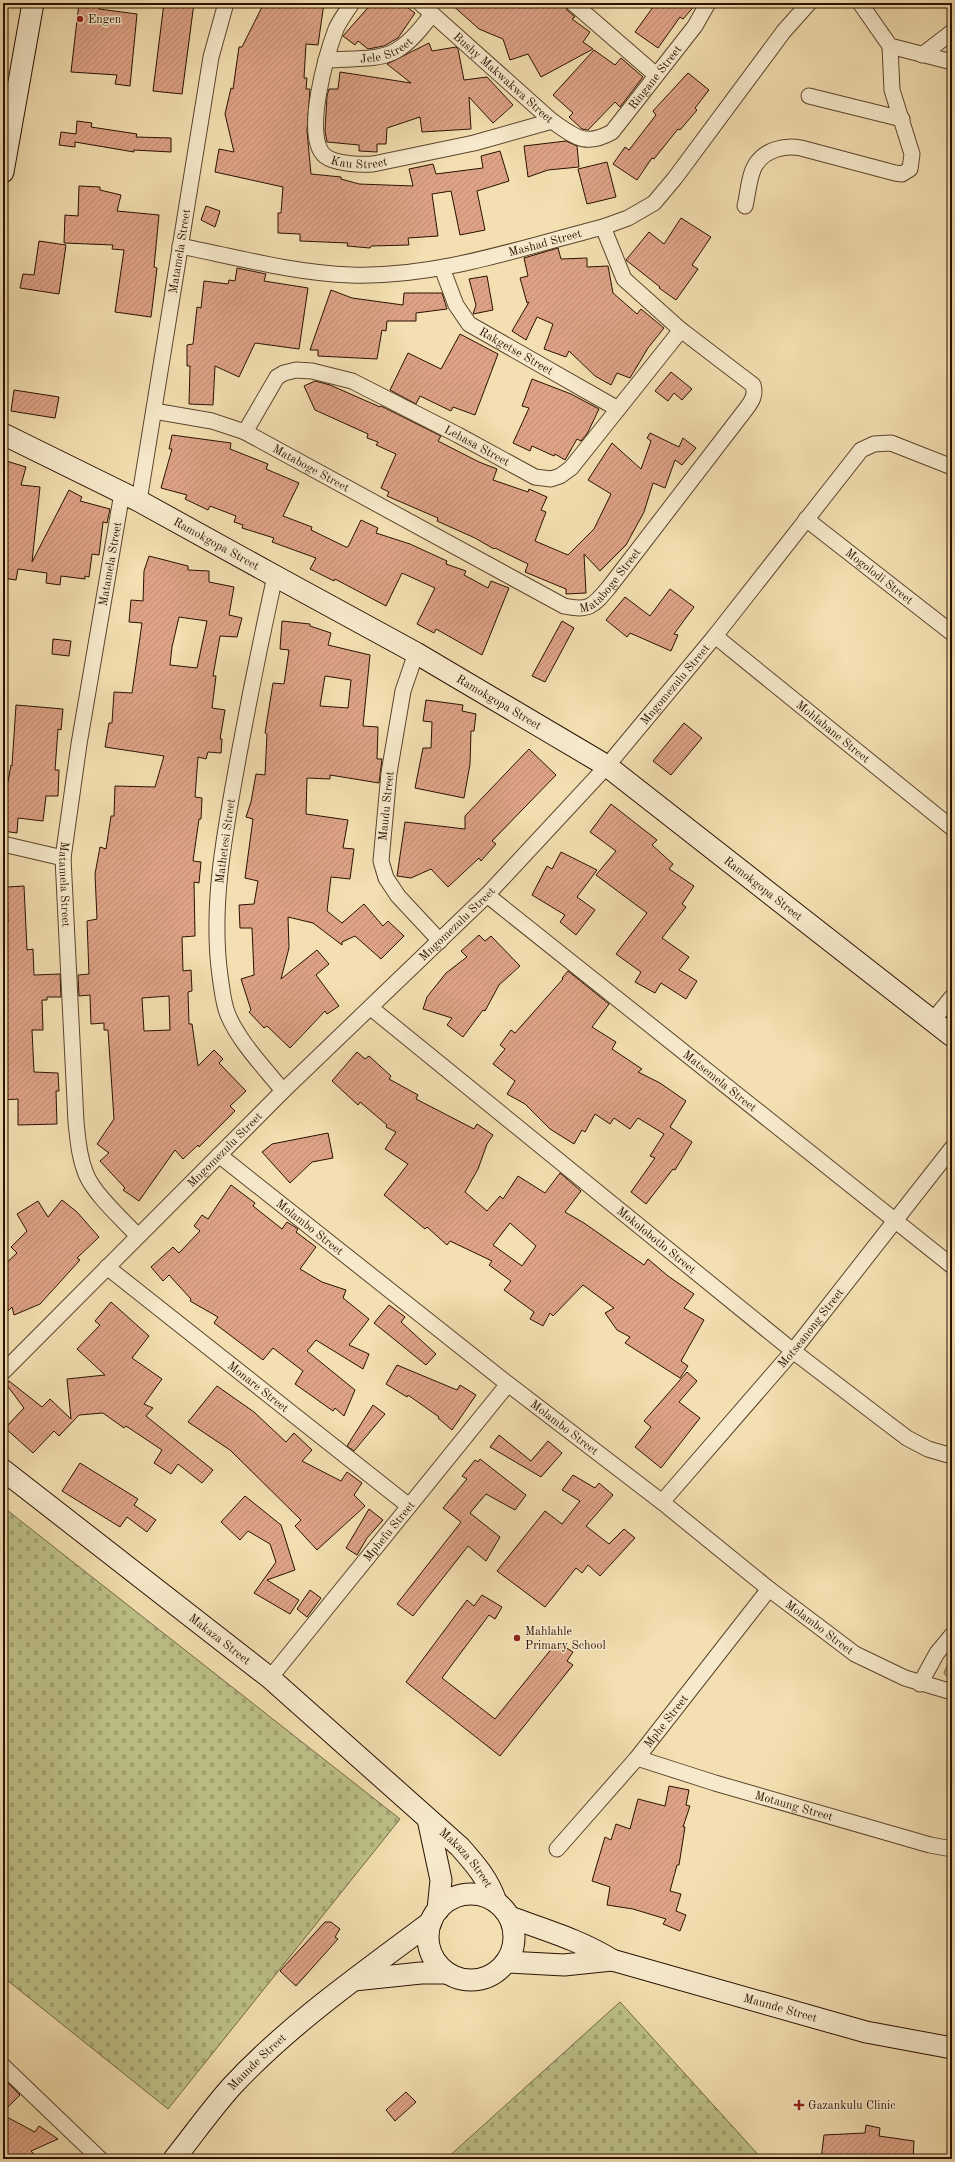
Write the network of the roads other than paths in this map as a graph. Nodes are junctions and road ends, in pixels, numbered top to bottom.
1 (33, 3) edge
2 (226, 3) edge
3 (352, 3) edge
4 (420, 3) edge
5 (573, 3) edge
6 (708, 3) edge
7 (809, 3) edge
8 (860, 3) edge
9 (432, 14) junction
10 (952, 32) edge
11 (890, 46) junction
12 (922, 55) junction
13 (326, 60) junction
14 (952, 62) edge
15 (656, 75) junction
16 (809, 96) dead end
17 (902, 120) junction
18 (552, 121) junction
19 (592, 140) joint
20 (6, 142) edge
21 (3, 172) edge
22 (745, 206) dead end
23 (603, 227) junction
24 (180, 246) junction
25 (442, 268) junction
26 (681, 330) junction
27 (618, 409) junction
28 (154, 412) junction
29 (245, 432) junction
30 (3, 434) edge
31 (952, 467) edge
32 (130, 497) junction
33 (806, 519) junction
34 (275, 576) junction
35 (952, 633) edge
36 (715, 636) junction
37 (416, 653) junction
38 (607, 766) junction
39 (952, 828) edge
40 (3, 844) edge
41 (63, 858) junction
42 (487, 895) junction
43 (440, 941) junction
44 (952, 997) edge
45 (371, 1008) junction
46 (933, 1020) junction
47 (952, 1036) edge
48 (283, 1091) junction
49 (952, 1148) edge
50 (219, 1155) junction
51 (896, 1220) junction
52 (137, 1235) junction
53 (952, 1266) edge
54 (107, 1267) junction
55 (793, 1351) junction
56 (3, 1372) edge
57 (508, 1384) junction
58 (952, 1456) edge
59 (3, 1470) edge
60 (662, 1502) junction
61 (409, 1506) junction
62 (768, 1589) junction
63 (952, 1635) edge
64 (270, 1678) junction
65 (920, 1684) junction
66 (952, 1692) edge
67 (637, 1758) junction
68 (428, 1818) junction
69 (557, 1849) dead end
70 (952, 1849) edge
71 (496, 1902) junction
72 (434, 1916) junction
73 (510, 1917) junction
74 (612, 1960) junction
75 (506, 1962) junction
76 (447, 1973) junction
77 (354, 1980) junction
78 (952, 2048) edge
79 (3, 2066) edge
80 (100, 2159) edge
81 (174, 2159) edge

1 - 20 street
2 - 24 street, Matamela Street
3 - 13 street, Kau Street
4 - 9 street, Bushy Makwakwa Street
5 - 15 street
6 - 15 street, Ringane Street
7 - 23 street, Mashad Street
8 - 11 street
9 - 13 street, Jele Street
9 - 18 street, Bushy Makwakwa Street
10 - 12 street
11 - 12 street
11 - 17 street
12 - 14 street
13 - 18 street, Kau Street
15 - 19 street, Ringane Street
16 - 17 street
17 - 22 street
18 - 19 street, Bushy Makwakwa Street
20 - 21 street
23 - 25 street, Mashad Street
23 - 26 street, Mataboge Street
24 - 25 street, Mashad Street
24 - 28 street, Matamela Street
25 - 27 street, Rakgetse Street
26 - 27 street, Lehasa Street
26 - 29 street, Mataboge Street
27 - 29 street, Lehasa Street
28 - 29 street, Mataboge Street
28 - 32 street, Matamela Street
30 - 32 street, Ramokgopa Street
31 - 33 street, Mngomezulu Street
32 - 34 street, Ramokgopa Street
32 - 41 street, Matamela Street
33 - 35 street, Mogolodi Street
33 - 36 street, Mngomezulu Street
34 - 37 street, Ramokgopa Street
34 - 48 street, Mathetesi Street
36 - 38 street, Mngomezulu Street
36 - 39 street, Mohlabane Street
37 - 38 street, Ramokgopa Street
37 - 43 street, Maudu Street
38 - 42 street, Mngomezulu Street
38 - 46 street, Ramokgopa Street
40 - 41 street
41 - 52 street, Matamela Street
42 - 43 street, Mngomezulu Street
42 - 51 street, Matsemela Street
43 - 45 street, Mngomezulu Street
44 - 46 street
45 - 48 street, Mngomezulu Street
45 - 55 street, Mokolobotlo Street
46 - 47 street, Ramokgopa Street
48 - 50 street, Mngomezulu Street
49 - 51 street, Motseanong Street
50 - 52 street, Mngomezulu Street
50 - 57 street, Molambo Street
51 - 53 street, Matsemela Street
51 - 55 street, Motseanong Street
52 - 54 street, Mngomezulu Street
54 - 56 street, Mngomezulu Street
54 - 61 street, Monare Street
55 - 58 street, Mokolobotlo Street
55 - 60 street, Motseanong Street
57 - 60 street, Molambo Street
57 - 61 street, Mphefu Street
59 - 64 street, Makaza Street
60 - 62 street, Molambo Street
61 - 64 street, Mphefu Street
62 - 65 street, Molambo Street
62 - 67 street, Mphe Street
63 - 65 street
64 - 68 street, Makaza Street
65 - 66 street, Molambo Street
67 - 69 street, Mphe Street
67 - 70 street, Motaung Street
68 - 71 street, Makaza Street
68 - 72 street, Makaza Street
71 - 72 street
71 - 73 street
72 - 76 street
72 - 77 street, Maunde Street
73 - 74 street, Maunde Street
73 - 75 street
74 - 75 street, Maunde Street
74 - 78 street, Maunde Street
75 - 76 street
76 - 77 street
77 - 81 street, Maunde Street
79 - 80 street

